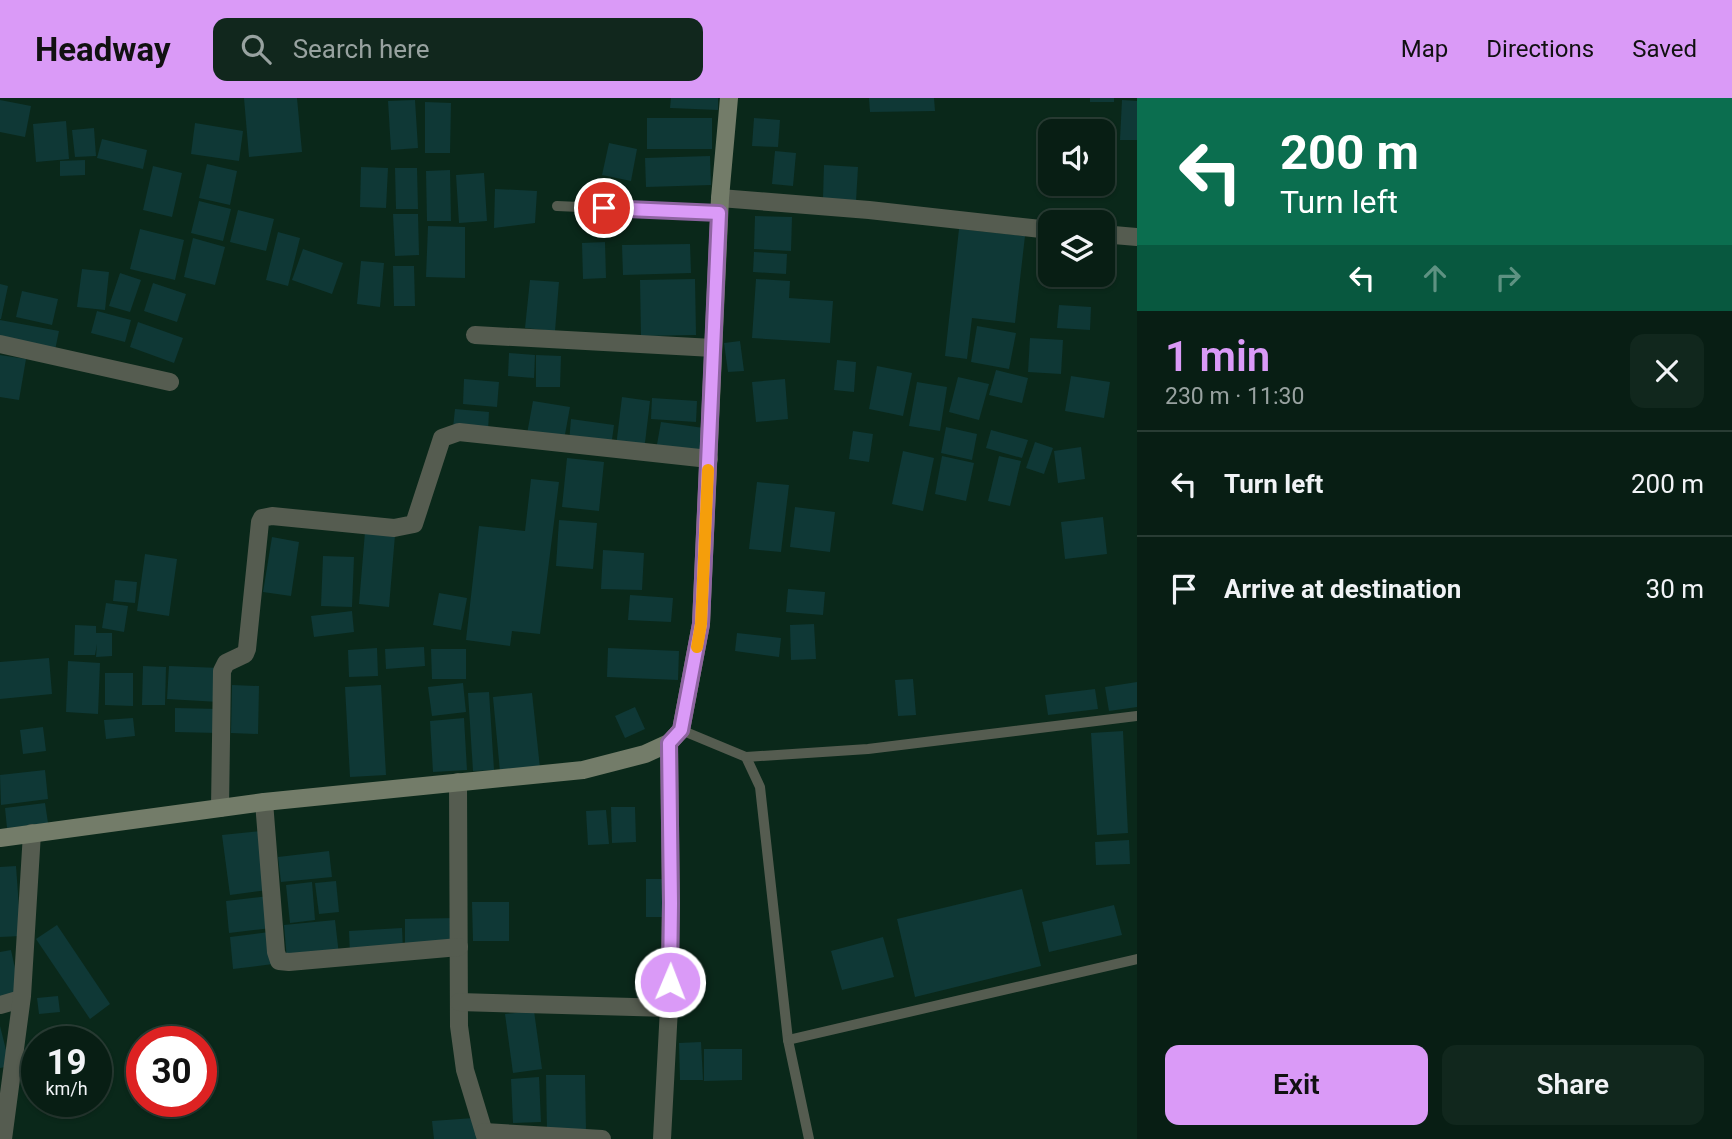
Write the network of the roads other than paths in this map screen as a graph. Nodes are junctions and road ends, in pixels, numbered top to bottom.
1 (729, 98) edge
2 (720, 205) junction
3 (557, 206) dead end
4 (1038, 229) edge
5 (1115, 235) edge
6 (1137, 236) edge
7 (475, 335) dead end
8 (0, 344) edge
9 (713, 348) junction
10 (170, 382) dead end
11 (709, 459) junction
12 (1137, 716) edge
13 (675, 736) junction
14 (746, 757) junction
15 (458, 782) junction
16 (264, 802) junction
17 (220, 808) junction
18 (32, 833) junction
19 (0, 838) edge
20 (459, 947) junction
21 (1137, 959) edge
22 (21, 999) junction
23 (458, 1002) junction
24 (0, 1005) edge
25 (669, 1008) junction
26 (789, 1040) junction
27 (485, 1136) edge
28 (3, 1139) edge
29 (601, 1139) edge
30 (662, 1139) edge
31 (809, 1139) edge

1 - 2 main road
2 - 3 lane
2 - 4 street
2 - 9 main road
5 - 6 street
7 - 9 street
8 - 10 street
9 - 11 main road
11 - 13 main road
11 - 17 street
12 - 14 lane
13 - 14 lane
13 - 15 main road
13 - 25 street
14 - 26 lane
15 - 16 main road
15 - 20 street
16 - 17 main road
16 - 20 street
17 - 18 main road
18 - 19 main road
18 - 22 street
20 - 23 street
21 - 26 lane
22 - 24 street
22 - 28 street
23 - 25 street
23 - 27 street
25 - 30 street
26 - 31 lane
27 - 29 street

